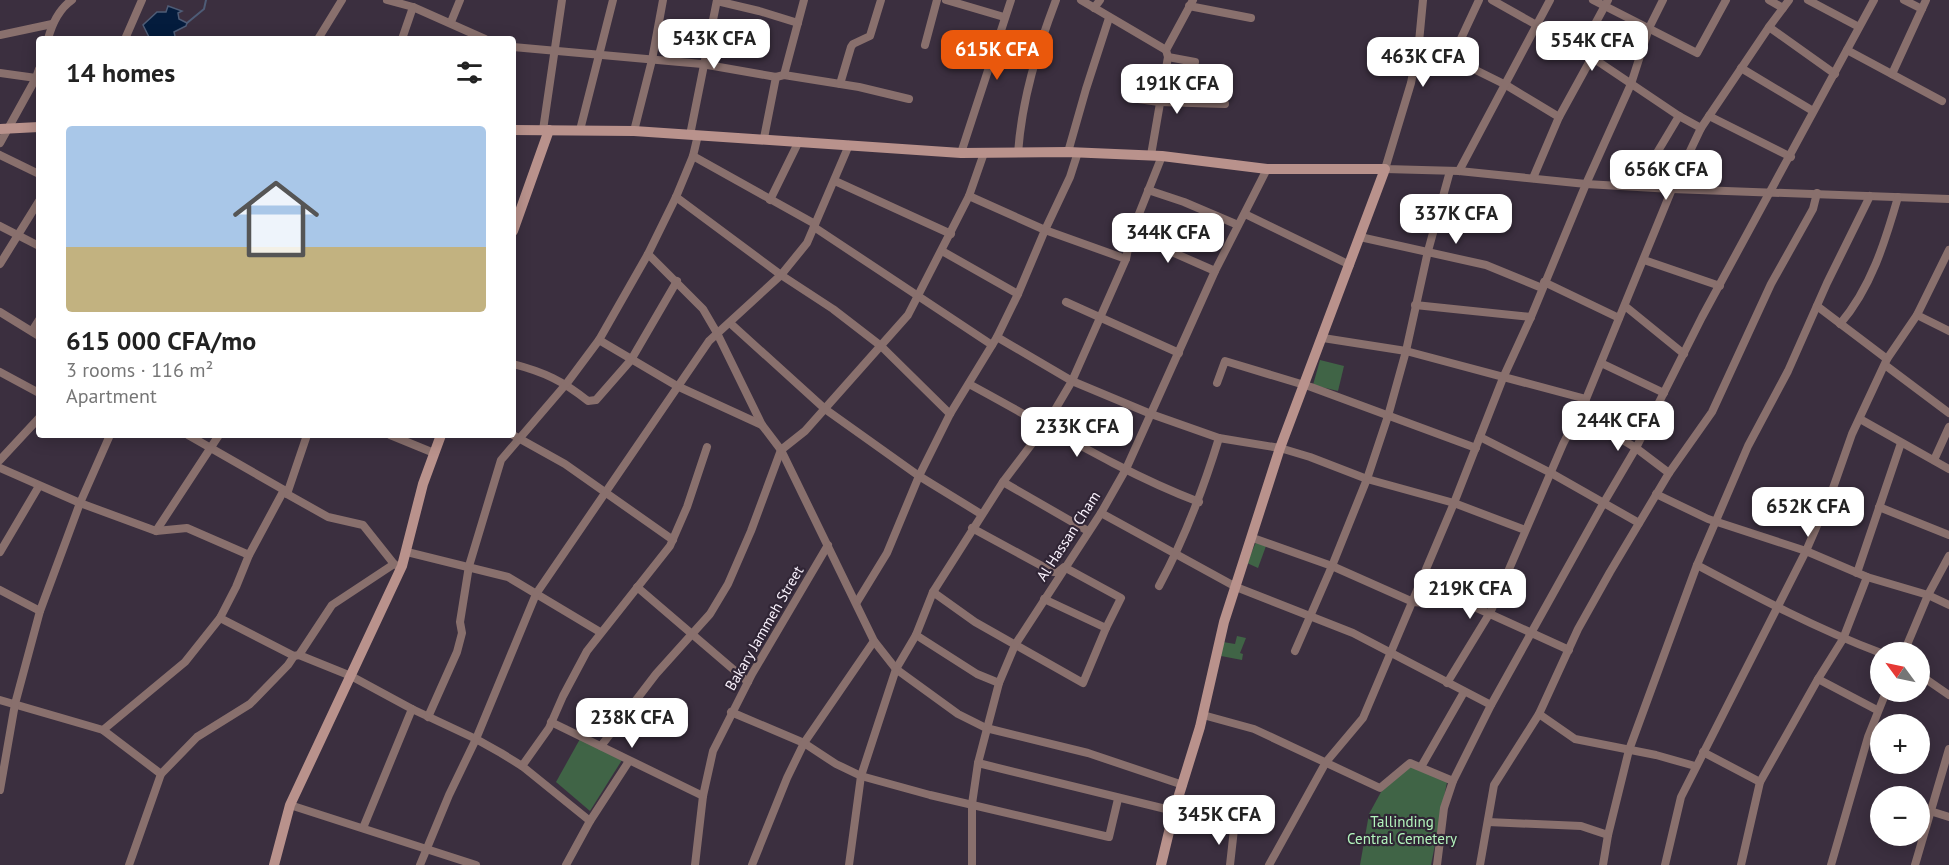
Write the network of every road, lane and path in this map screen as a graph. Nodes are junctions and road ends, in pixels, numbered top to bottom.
1 (72, 0) edge
2 (142, 0) edge
3 (342, 0) edge
4 (387, 0) edge
5 (460, 0) edge
6 (562, 0) edge
7 (613, 0) edge
8 (663, 0) edge
9 (717, 0) edge
10 (804, 0) edge
11 (880, 0) edge
12 (937, 0) edge
13 (945, 0) edge
14 (1011, 0) edge
15 (1056, 0) edge
16 (1081, 0) edge
17 (1100, 0) edge
18 (1423, 0) edge
19 (1479, 0) edge
20 (1492, 0) edge
21 (1550, 0) edge
22 (1593, 0) edge
23 (1663, 0) edge
24 (1726, 0) edge
25 (1769, 0) edge
26 (1789, 0) edge
27 (1808, 0) edge
28 (1874, 0) edge
29 (1904, 0) edge
30 (1926, 0) edge
31 (1192, 2) edge
32 (1606, 3) edge
33 (413, 7) junction
34 (1094, 8) junction
35 (1783, 8) junction
36 (1922, 9) junction
37 (1004, 17) junction
38 (1109, 18) junction
39 (1251, 18) dead end
40 (451, 22) junction
41 (798, 23) junction
42 (52, 24) junction
43 (1537, 24) junction
44 (1769, 27) junction
45 (1859, 27) junction
46 (1649, 28) junction
47 (0, 34) edge
48 (49, 36) edge
49 (126, 36) edge
50 (320, 36) edge
51 (403, 36) edge
52 (478, 36) edge
53 (1419, 42) junction
54 (925, 45) dead end
55 (516, 47) edge
56 (1581, 50) junction
57 (1847, 50) junction
58 (555, 52) junction
59 (1167, 54) junction
60 (600, 56) junction
61 (1592, 57) junction
62 (1452, 58) junction
63 (652, 60) junction
64 (1195, 62) dead end
65 (702, 64) junction
66 (1741, 68) junction
67 (0, 73) edge
68 (1835, 74) junction
69 (1892, 74) junction
70 (780, 76) junction
71 (36, 78) joint
72 (840, 84) junction
73 (1631, 84) junction
74 (1506, 85) junction
75 (1131, 98) dead end
76 (909, 99) dead end
77 (1942, 101) dead end
78 (1159, 102) junction
79 (1225, 104) dead end
80 (1813, 111) junction
81 (1679, 116) junction
82 (1709, 116) junction
83 (1559, 117) junction
84 (36, 128) edge
85 (1701, 128) junction
86 (4, 129) edge
87 (516, 130) edge
88 (546, 130) junction
89 (580, 130) junction
90 (634, 131) junction
91 (694, 135) junction
92 (764, 138) junction
93 (799, 141) junction
94 (0, 143) edge
95 (849, 145) junction
96 (1073, 152) junction
97 (961, 153) junction
98 (984, 153) junction
99 (1018, 153) junction
100 (0, 155) edge
101 (693, 156) junction
102 (1156, 156) junction
103 (1791, 157) junction
104 (1268, 169) junction
105 (1385, 169) junction
106 (1450, 171) junction
107 (1459, 171) junction
108 (36, 173) edge
109 (1533, 178) junction
110 (834, 181) junction
111 (1586, 184) junction
112 (1637, 186) junction
113 (1672, 189) junction
114 (1148, 190) junction
115 (1771, 193) junction
116 (1817, 193) junction
117 (969, 196) junction
118 (1870, 196) junction
119 (676, 197) junction
120 (1898, 197) junction
121 (1949, 199) edge
122 (770, 200) junction
123 (36, 206) edge
124 (1245, 214) junction
125 (516, 222) edge
126 (1238, 225) junction
127 (0, 226) edge
128 (814, 226) junction
129 (1045, 230) junction
130 (951, 234) junction
131 (1131, 234) junction
132 (19, 236) junction
133 (1360, 237) junction
134 (36, 244) edge
135 (1949, 250) edge
136 (942, 251) junction
137 (1428, 251) junction
138 (648, 254) junction
139 (1126, 260) junction
140 (1644, 260) junction
141 (0, 264) edge
142 (1350, 265) junction
143 (1215, 271) junction
144 (781, 275) junction
145 (677, 281) junction
146 (1543, 285) junction
147 (1720, 286) junction
148 (1018, 294) junction
149 (919, 297) junction
150 (1066, 302) dead end
151 (1415, 305) junction
152 (1625, 306) junction
153 (1817, 306) junction
154 (0, 312) edge
155 (1917, 315) junction
156 (1102, 316) junction
157 (1531, 317) junction
158 (1619, 318) junction
159 (730, 323) junction
160 (1840, 324) junction
161 (1949, 331) edge
162 (717, 333) junction
163 (35, 334) edge
164 (997, 337) junction
165 (1323, 338) junction
166 (599, 340) junction
167 (992, 345) junction
168 (881, 346) junction
169 (1406, 351) junction
170 (1179, 353) junction
171 (1684, 354) junction
172 (631, 360) junction
173 (1886, 362) junction
174 (1601, 363) junction
175 (516, 365) edge
176 (0, 372) edge
177 (1503, 378) junction
178 (1072, 381) junction
179 (567, 383) junction
180 (1217, 383) dead end
181 (969, 384) junction
182 (677, 386) junction
183 (1303, 386) junction
184 (36, 391) edge
185 (1664, 393) junction
186 (1586, 399) junction
187 (825, 409) junction
188 (1579, 413) junction
189 (1949, 413) edge
190 (950, 414) junction
191 (1152, 414) junction
192 (1388, 416) junction
193 (1860, 419) junction
194 (36, 421) edge
195 (762, 425) junction
196 (1046, 425) junction
197 (1949, 427) edge
198 (517, 437) edge
199 (1480, 437) junction
200 (109, 438) edge
201 (193, 438) edge
202 (218, 438) edge
203 (307, 438) edge
204 (397, 438) edge
205 (440, 438) edge
206 (1219, 438) junction
207 (1901, 443) junction
208 (707, 447) dead end
209 (209, 448) junction
210 (1280, 448) junction
211 (1476, 448) junction
212 (1636, 448) junction
213 (781, 450) junction
214 (434, 453) junction
215 (0, 460) edge
216 (1934, 460) junction
217 (0, 468) edge
218 (1126, 469) junction
219 (1949, 469) edge
220 (1551, 473) junction
221 (1669, 473) junction
222 (919, 476) junction
223 (1368, 479) junction
224 (1003, 483) junction
225 (39, 486) junction
226 (605, 491) junction
227 (285, 492) junction
228 (1656, 494) junction
229 (1199, 502) junction
230 (1454, 503) junction
231 (80, 504) junction
232 (1603, 504) junction
233 (1879, 507) junction
234 (1101, 513) junction
235 (981, 514) junction
236 (1716, 521) junction
237 (1639, 523) junction
238 (972, 528) junction
239 (1525, 530) junction
240 (156, 531) junction
241 (1088, 531) junction
242 (1949, 535) edge
243 (1253, 538) junction
244 (673, 540) junction
245 (828, 545) junction
246 (1806, 550) junction
247 (0, 552) edge
248 (407, 552) junction
249 (1177, 554) junction
250 (249, 555) junction
251 (1949, 556) edge
252 (398, 565) junction
253 (1696, 565) junction
254 (469, 566) junction
255 (1332, 566) junction
256 (1064, 567) junction
257 (1857, 573) junction
258 (1867, 577) junction
259 (638, 586) junction
260 (1159, 586) dead end
261 (1236, 587) junction
262 (0, 590) edge
263 (933, 592) junction
264 (536, 594) junction
265 (1928, 595) junction
266 (1044, 599) junction
267 (857, 602) junction
268 (1413, 602) junction
269 (1949, 605) edge
270 (1776, 608) junction
271 (40, 611) junction
272 (1489, 615) junction
273 (1310, 616) junction
274 (220, 618) junction
275 (1106, 628) junction
276 (600, 632) junction
277 (693, 634) junction
278 (1532, 634) junction
279 (916, 635) junction
280 (1843, 639) junction
281 (874, 641) junction
282 (1908, 642) edge
283 (1015, 645) junction
284 (1870, 649) edge
285 (1569, 650) junction
286 (1295, 651) dead end
287 (296, 655) junction
288 (1391, 655) junction
289 (896, 669) junction
290 (351, 676) junction
291 (1818, 679) junction
292 (748, 682) junction
293 (1930, 682) edge
294 (999, 683) junction
295 (1447, 683) junction
296 (1464, 692) junction
297 (1949, 695) edge
298 (0, 700) edge
299 (1881, 702) edge
300 (15, 704) junction
301 (1491, 705) junction
302 (412, 710) junction
303 (1877, 710) junction
304 (731, 712) junction
305 (1539, 714) junction
306 (1203, 715) junction
307 (428, 717) junction
308 (551, 722) junction
309 (986, 728) junction
310 (103, 730) junction
311 (476, 739) junction
312 (804, 743) junction
313 (601, 746) junction
314 (1949, 749) edge
315 (1629, 750) junction
316 (1703, 752) junction
317 (629, 761) junction
318 (1326, 762) junction
319 (978, 763) junction
320 (522, 766) junction
321 (1695, 766) junction
322 (1421, 767) junction
323 (161, 774) junction
324 (861, 776) junction
325 (1453, 781) junction
326 (1760, 782) junction
327 (1183, 785) junction
328 (0, 790) edge
329 (703, 796) junction
330 (1118, 799) junction
331 (972, 804) junction
332 (290, 805) junction
333 (1174, 811) junction
334 (1930, 811) joint
335 (1949, 817) edge
336 (590, 821) junction
337 (1488, 822) junction
338 (363, 828) junction
339 (1234, 830) dead end
340 (1608, 835) junction
341 (1920, 846) edge
342 (425, 850) junction
343 (129, 865) edge
344 (274, 865) edge
345 (420, 865) edge
346 (476, 865) edge
347 (566, 865) edge
348 (695, 865) edge
349 (752, 865) edge
350 (849, 865) edge
351 (972, 865) edge
352 (1161, 865) edge
353 (1230, 865) edge
354 (1269, 865) edge
355 (1437, 865) edge
356 (1480, 865) edge
357 (1603, 865) edge
358 (1665, 865) edge
359 (1741, 865) edge
360 (1831, 865) edge
361 (1915, 865) edge

1 - 42 street
2 - 49 street
3 - 50 street
4 - 33 street
5 - 40 street
6 - 58 street
7 - 60 street
8 - 63 street
9 - 41 street
9 - 65 street
10 - 41 street
11 - 72 street
12 - 54 street
13 - 37 street
14 - 37 street
15 - 99 street
16 - 34 street
17 - 34 street
18 - 53 street
19 - 62 street
20 - 43 street
21 - 43 street
22 - 32 street
23 - 46 street
24 - 46 street
25 - 35 street
26 - 35 street
27 - 45 street
28 - 45 street
29 - 36 street
30 - 36 street
31 - 39 street
31 - 59 street
32 - 46 street
32 - 56 street
33 - 40 street
33 - 51 street
34 - 38 street
35 - 44 street
36 - 69 street
37 - 97 street
38 - 59 street
38 - 96 street
40 - 52 street
41 - 70 street
42 - 47 street
42 - 48 street
43 - 56 street
43 - 74 street
44 - 66 street
44 - 68 street
45 - 57 street
46 - 73 street
53 - 62 street
53 - 105 street
55 - 58 street
56 - 61 street
57 - 68 street
57 - 69 street
58 - 60 street
58 - 88 street
59 - 64 street
59 - 78 street
60 - 63 street
60 - 89 street
61 - 73 street
61 - 83 street
62 - 74 street
63 - 65 street
63 - 90 street
65 - 70 street
65 - 91 street
66 - 80 street
66 - 82 street
67 - 71 street
68 - 80 street
69 - 77 street
70 - 72 street
70 - 92 street
71 - 86 street
72 - 76 street
73 - 81 street
73 - 111 street
74 - 83 street
74 - 107 street
75 - 78 street
78 - 79 street
78 - 102 street
80 - 103 street
81 - 85 street
81 - 112 street
82 - 85 street
82 - 103 street
83 - 109 street
84 - 86 street
85 - 113 street
86 - 94 street
87 - 88 street
88 - 89 street
88 - 125 street
89 - 90 street
90 - 91 street
91 - 92 street
91 - 101 street
92 - 93 street
93 - 95 street
93 - 122 street
95 - 97 street
95 - 110 street
96 - 99 street
96 - 102 street
96 - 129 street
97 - 98 street
98 - 99 street
98 - 117 street
100 - 108 street
101 - 119 street
101 - 122 street
102 - 104 street
102 - 114 street
103 - 115 street
104 - 105 street
104 - 124 street, Al Hassan Cham
105 - 106 street
105 - 133 street
106 - 107 street
106 - 137 street
107 - 109 street
109 - 111 street
110 - 128 street
110 - 130 street
111 - 112 street
111 - 146 street
112 - 113 street
113 - 115 street
113 - 140 street
114 - 126 street
114 - 131 street
115 - 116 street
115 - 147 street
116 - 118 street
116 - 221 street
117 - 129 street
117 - 130 street
118 - 120 street
118 - 153 street
119 - 138 street
119 - 144 street
120 - 121 street
120 - 160 street
122 - 128 street
123 - 132 street
124 - 126 street, Al Hassan Cham
124 - 142 street
126 - 143 street, Al Hassan Cham
127 - 132 street
128 - 144 street
128 - 149 street
129 - 139 street
129 - 148 street
130 - 136 street
131 - 139 street
131 - 143 street
132 - 134 street
132 - 141 street
133 - 137 street
133 - 142 street
135 - 155 street
136 - 148 street
136 - 149 street
137 - 146 street
137 - 151 street
138 - 145 street
138 - 166 street
139 - 156 street
140 - 147 street
140 - 152 street
142 - 165 street
143 - 170 street, Al Hassan Cham
144 - 159 street
144 - 168 street
145 - 162 street
145 - 172 street
146 - 157 street
146 - 158 street
147 - 171 street
148 - 164 street
149 - 167 street
149 - 168 street
150 - 156 street
151 - 157 street
151 - 169 street
152 - 158 street
152 - 171 street
153 - 160 street
153 - 236 street
154 - 163 street
155 - 161 street
155 - 173 street
156 - 170 street
156 - 178 street
157 - 177 street
158 - 174 street
159 - 162 street
159 - 187 street
160 - 173 street
162 - 182 street
162 - 195 street
164 - 167 street
164 - 178 street
165 - 169 street
165 - 183 street
166 - 172 street
166 - 179 street
167 - 181 street
168 - 187 street
168 - 190 street
169 - 177 street
169 - 192 street
170 - 191 street, Al Hassan Cham
171 - 185 street
172 - 179 street
172 - 182 street
173 - 189 street
173 - 193 street
174 - 185 street
174 - 186 street
175 - 179 street
176 - 184 street
177 - 186 street
177 - 199 street
178 - 191 street
178 - 196 street
179 - 198 street
180 - 183 street
181 - 190 street
181 - 196 street
182 - 195 street
182 - 226 street
183 - 192 street
183 - 210 street
185 - 212 street
186 - 188 street
187 - 213 street
187 - 222 street
188 - 212 street
188 - 220 street
190 - 222 street
191 - 206 street
191 - 218 street, Al Hassan Cham
192 - 211 street
192 - 223 street
193 - 207 street
193 - 246 street
194 - 215 street
195 - 213 street
196 - 218 street
196 - 224 street
197 - 216 street
198 - 226 street
198 - 254 street
199 - 211 street
199 - 220 street
200 - 231 street
201 - 209 street
202 - 209 street
203 - 227 street
204 - 214 street
205 - 214 street
206 - 210 street
206 - 229 street
207 - 216 street
207 - 233 street
208 - 244 street
209 - 227 street
209 - 240 street
210 - 223 street
210 - 243 street
211 - 230 street
212 - 221 street
212 - 232 street
213 - 245 street
213 - 277 street
214 - 248 street
216 - 219 street
217 - 225 street
218 - 229 street
218 - 234 street, Al Hassan Cham
220 - 232 street
220 - 239 street
221 - 228 street
222 - 235 street
222 - 267 street
223 - 230 street
223 - 255 street
224 - 235 street
224 - 241 street
225 - 231 street
225 - 247 street
226 - 244 street
226 - 264 street
227 - 250 street
227 - 252 street
228 - 236 street
228 - 237 street
229 - 249 street
230 - 239 street
230 - 268 street
231 - 240 street
231 - 271 street
232 - 237 street
232 - 278 street
233 - 242 street
233 - 257 street
234 - 241 street, Al Hassan Cham
234 - 249 street
235 - 238 street
236 - 246 street
236 - 253 street
237 - 285 street
238 - 256 street
238 - 263 street
239 - 272 street
240 - 250 street
241 - 256 street, Al Hassan Cham
243 - 255 street
243 - 261 street
244 - 259 street
245 - 267 street
245 - 292 street, Bakary Jammeh Street
246 - 257 street
246 - 270 street
248 - 252 street
248 - 254 street
249 - 260 street
249 - 261 street
250 - 274 street
251 - 265 street
252 - 287 street
252 - 290 street
253 - 270 street
253 - 315 street
254 - 264 street
254 - 307 street
255 - 268 street
255 - 273 street
256 - 266 street, Al Hassan Cham
256 - 275 street
257 - 258 street
258 - 265 street
258 - 280 street
259 - 276 street
259 - 277 street
261 - 273 street
261 - 306 street
262 - 271 street
263 - 279 street
263 - 283 street
264 - 276 street
264 - 311 street
265 - 269 street
265 - 282 street
266 - 275 street
266 - 283 street, Al Hassan Cham
267 - 281 street
268 - 272 street
268 - 288 street
270 - 280 street
270 - 316 street
271 - 300 street
272 - 278 street
272 - 295 street
273 - 286 street
273 - 288 street
274 - 287 street
274 - 310 street
275 - 283 street
276 - 308 street
277 - 292 street
277 - 313 street
278 - 285 street
278 - 301 street
279 - 289 street
279 - 294 street
280 - 284 street
280 - 291 street
281 - 289 street
281 - 312 street
283 - 294 street, Al Hassan Cham
285 - 305 street
287 - 290 street
287 - 323 street
288 - 295 street
288 - 318 street
289 - 309 street
289 - 324 street
290 - 302 street
290 - 332 street
291 - 303 street
291 - 326 street
292 - 304 street, Bakary Jammeh Street
293 - 297 street
294 - 309 street, Al Hassan Cham
295 - 296 street
296 - 301 street
296 - 322 street
298 - 300 street
299 - 303 street
300 - 310 street
300 - 328 street
301 - 325 street
302 - 307 street
302 - 338 street
303 - 360 street
304 - 312 street
304 - 329 street, Bakary Jammeh Street
305 - 315 street
305 - 337 street
306 - 318 street
306 - 327 street
307 - 311 street
308 - 313 street
308 - 320 street
309 - 319 street, Al Hassan Cham
309 - 327 street
310 - 323 street
311 - 320 street
311 - 342 street
312 - 324 street
312 - 349 street
313 - 317 street
314 - 334 street
315 - 321 street
315 - 340 street
316 - 321 street
316 - 326 street
317 - 329 street
317 - 336 street
318 - 322 street
318 - 354 street
319 - 330 street
319 - 331 street, Al Hassan Cham
320 - 336 street
321 - 358 street
322 - 325 street
323 - 343 street
324 - 331 street
324 - 350 street
325 - 355 street
326 - 359 street
327 - 333 street
329 - 348 street, Bakary Jammeh Street
330 - 331 street
330 - 333 street
331 - 351 street, Al Hassan Cham
332 - 338 street
332 - 344 street
333 - 352 street
334 - 335 street
336 - 347 street
337 - 340 street
337 - 356 street
338 - 342 street
339 - 353 street
340 - 357 street
341 - 361 street
342 - 345 street
342 - 346 street

